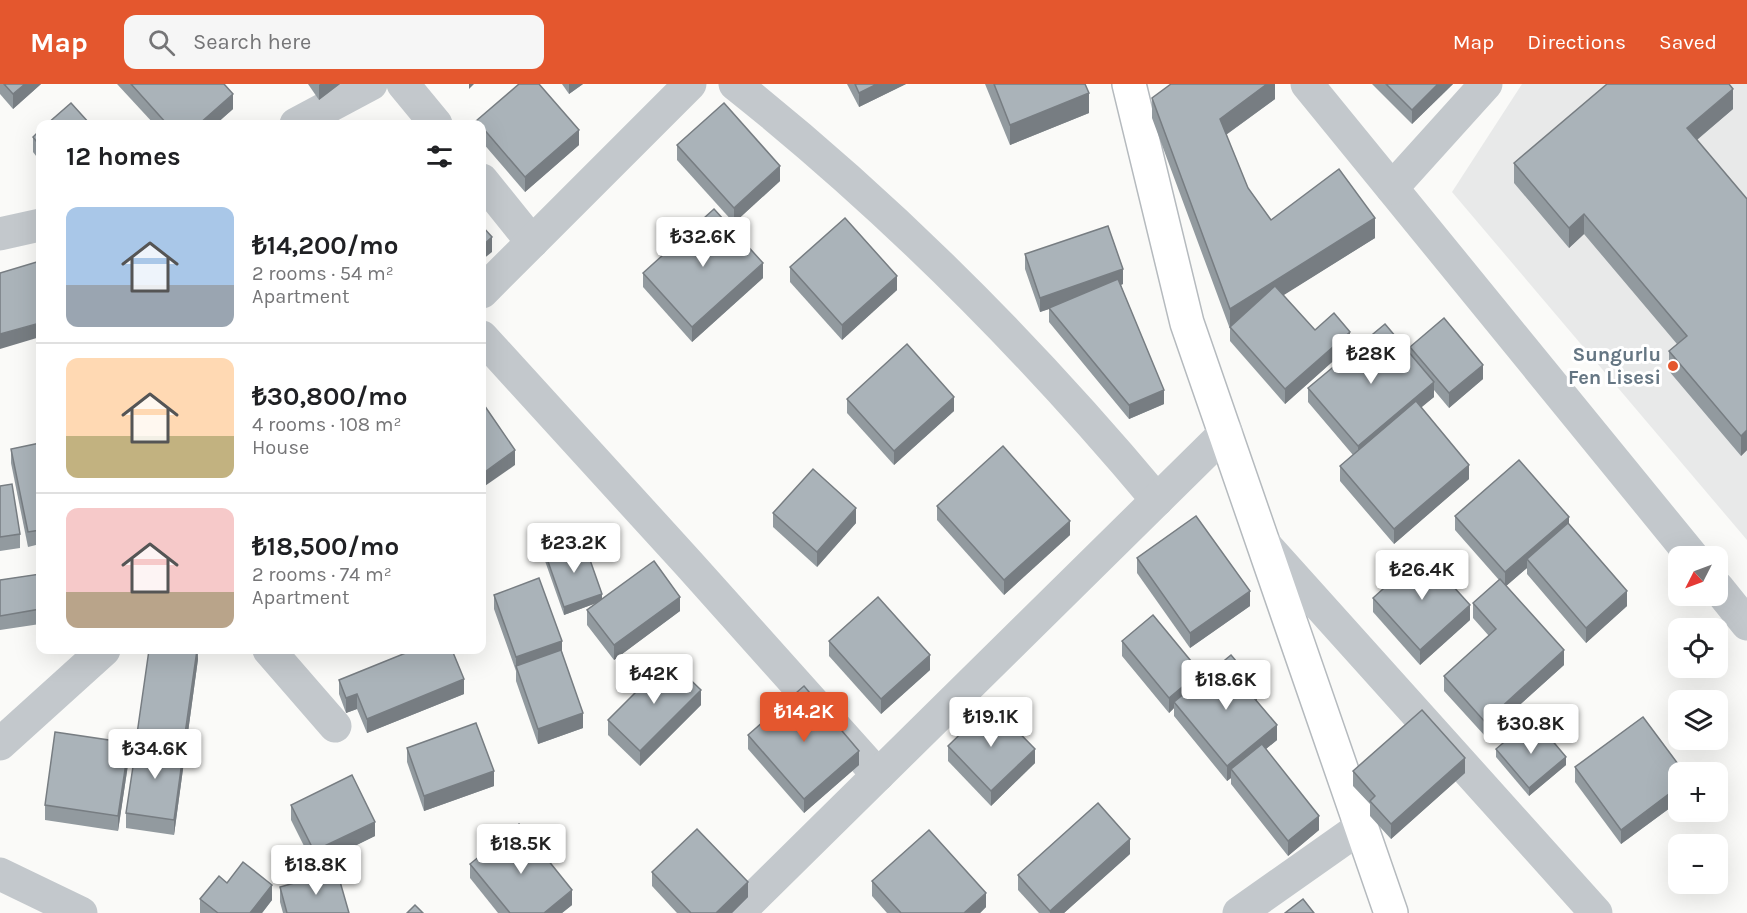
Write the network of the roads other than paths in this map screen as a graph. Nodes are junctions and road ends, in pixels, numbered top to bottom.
1 (371, 84) edge
2 (403, 84) edge
3 (690, 84) edge
4 (735, 84) edge
5 (1129, 84) edge
6 (1307, 84) edge
7 (1486, 84) edge
8 (304, 120) edge
9 (433, 120) edge
10 (486, 185) edge
11 (1392, 188) junction
12 (36, 226) edge
13 (0, 234) edge
14 (532, 242) junction
15 (486, 288) edge
16 (486, 341) edge
17 (1226, 432) junction
18 (1157, 500) junction
19 (1266, 546) junction
20 (1684, 546) edge
21 (1728, 600) edge
22 (1747, 624) edge
23 (100, 654) edge
24 (272, 654) edge
25 (335, 726) dead end
26 (0, 744) edge
27 (878, 775) junction
28 (1361, 827) junction
29 (0, 874) edge
30 (81, 913) edge
31 (738, 913) edge
32 (1239, 913) edge
33 (1391, 913) edge
34 (1596, 913) edge

1 - 8 street
2 - 9 street
3 - 14 street
4 - 18 street
5 - 17 main road
6 - 11 street
7 - 11 street
10 - 14 street
11 - 20 street
12 - 13 street
14 - 15 street
16 - 27 street
17 - 18 street
17 - 19 main road
18 - 27 street
19 - 28 main road
19 - 34 street
21 - 22 street
23 - 26 street
24 - 25 street
27 - 31 street
28 - 32 street
28 - 33 main road
29 - 30 street

